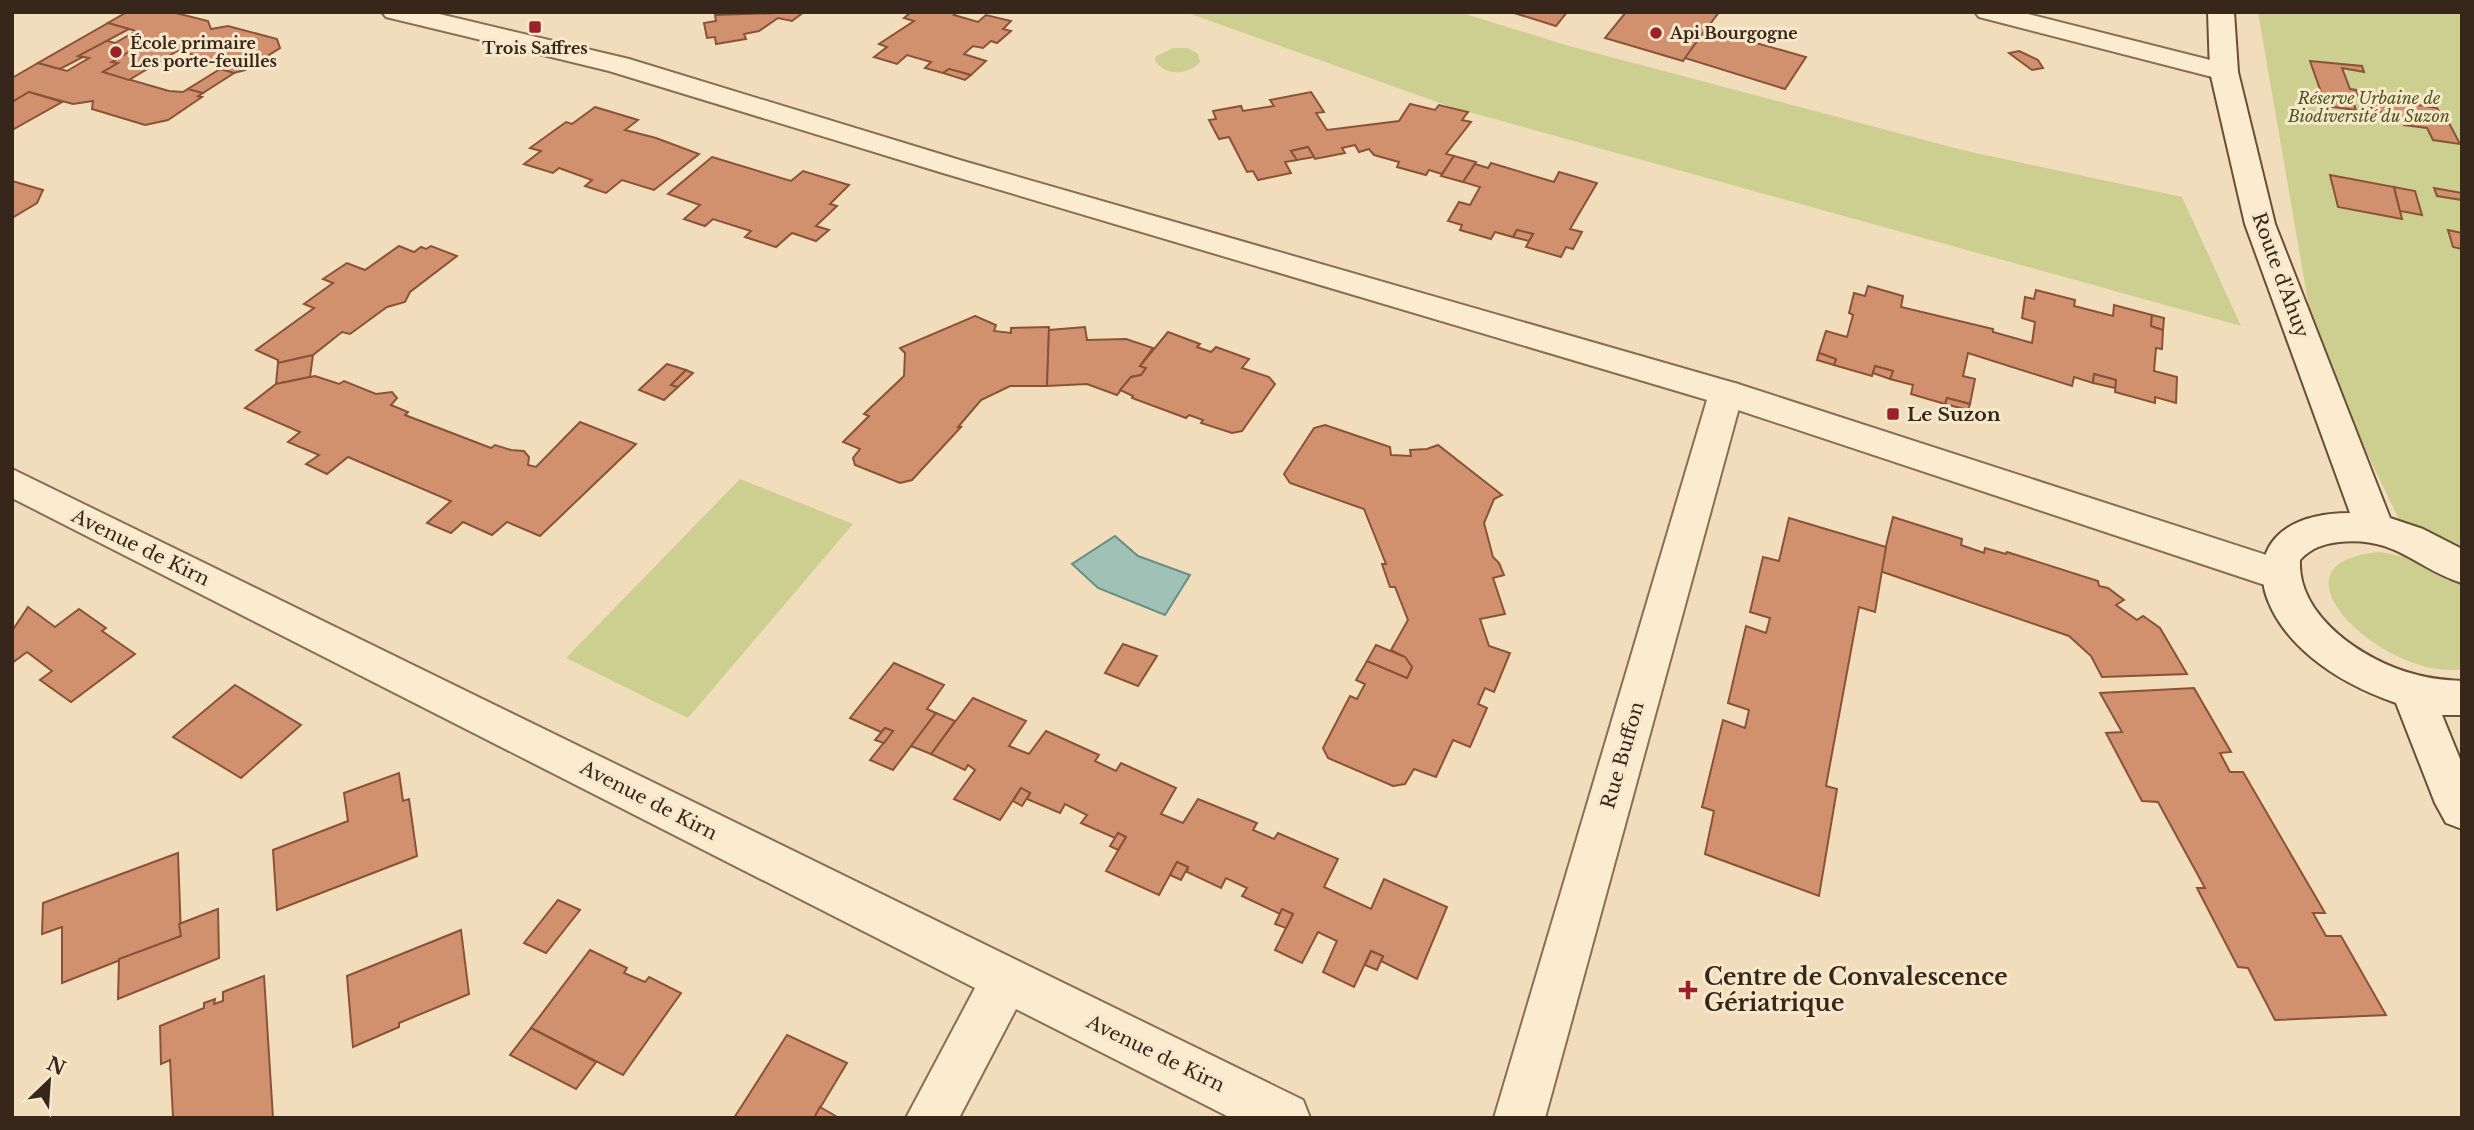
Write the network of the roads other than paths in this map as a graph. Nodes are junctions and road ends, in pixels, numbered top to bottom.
1 (395, 12) edge
2 (1987, 12) edge
3 (2221, 12) edge
4 (2224, 72) junction
5 (1726, 393) junction
6 (12, 482) edge
7 (2375, 529) junction
8 (2462, 568) edge
9 (2280, 575) junction
10 (2412, 692) junction
11 (2462, 698) edge
12 (2462, 809) edge
13 (1006, 979) junction
14 (931, 1118) edge
15 (1285, 1118) edge
16 (1519, 1118) edge

1 - 5 street
2 - 4 street
3 - 4 street, Route d'Ahuy
4 - 7 street, Route d'Ahuy
5 - 9 street
5 - 16 street, Rue Buffon
6 - 13 street, Avenue de Kirn
7 - 8 street
7 - 9 street
9 - 10 street
10 - 11 street
10 - 12 street
13 - 14 street
13 - 15 street, Avenue de Kirn

